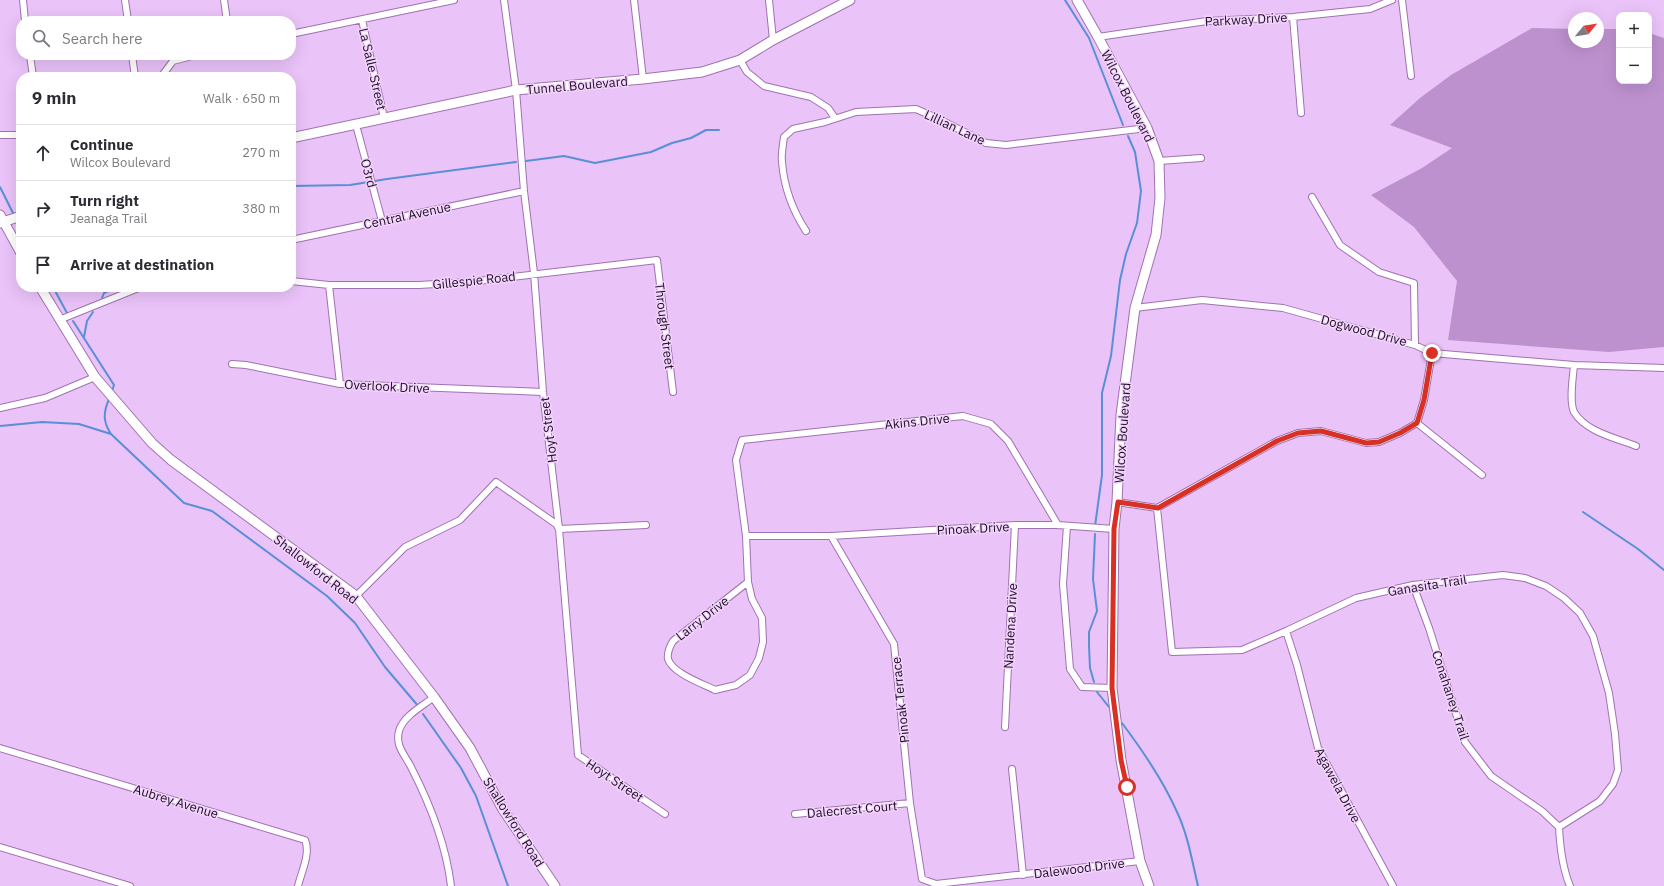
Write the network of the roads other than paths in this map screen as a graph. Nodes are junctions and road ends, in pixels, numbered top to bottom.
1 (23, 0) edge
2 (125, 0) edge
3 (224, 0) edge
4 (454, 0) edge
5 (504, 0) edge
6 (634, 0) edge
7 (769, 0) edge
8 (850, 0) edge
9 (1077, 0) edge
10 (1392, 0) edge
11 (1402, 0) edge
12 (25, 16) edge
13 (127, 16) edge
14 (226, 16) edge
15 (1293, 17) junction
16 (362, 20) junction
17 (296, 33) edge
18 (1098, 37) junction
19 (773, 40) junction
20 (31, 60) edge
21 (133, 60) edge
22 (177, 60) edge
23 (740, 60) junction
24 (32, 72) edge
25 (135, 72) edge
26 (165, 72) edge
27 (1411, 76) dead end
28 (643, 79) junction
29 (516, 90) junction
30 (1301, 112) dead end
31 (384, 118) junction
32 (835, 118) junction
33 (356, 124) junction
34 (1147, 128) junction
35 (0, 136) edge
36 (16, 136) edge
37 (296, 137) edge
38 (1201, 158) dead end
39 (1159, 161) junction
40 (524, 191) junction
41 (1312, 197) dead end
42 (16, 217) edge
43 (2, 220) edge
44 (382, 221) junction
45 (806, 231) dead end
46 (296, 239) edge
47 (16, 244) edge
48 (657, 260) joint
49 (534, 273) junction
50 (296, 282) edge
51 (328, 285) junction
52 (43, 292) edge
53 (129, 292) edge
54 (1135, 308) junction
55 (59, 320) junction
56 (1415, 344) junction
57 (1432, 353) junction
58 (232, 364) dead end
59 (1574, 365) junction
60 (1664, 368) edge
61 (95, 377) junction
62 (340, 384) junction
63 (543, 392) junction
64 (673, 392) dead end
65 (0, 408) edge
66 (1417, 423) junction
67 (1636, 446) dead end
68 (736, 460) joint
69 (1482, 475) dead end
70 (1118, 502) junction
71 (1158, 508) junction
72 (1058, 524) junction
73 (646, 525) dead end
74 (1015, 526) junction
75 (1067, 526) junction
76 (559, 529) junction
77 (1114, 529) junction
78 (746, 536) junction
79 (831, 536) junction
80 (748, 582) junction
81 (1413, 585) junction
82 (356, 596) junction
83 (1286, 631) junction
84 (1112, 688) junction
85 (434, 697) junction
86 (1005, 727) dead end
87 (0, 748) edge
88 (1012, 769) dead end
89 (910, 803) junction
90 (665, 814) dead end
91 (795, 814) dead end
92 (1559, 827) junction
93 (0, 848) edge
94 (1140, 861) junction
95 (1023, 875) junction
96 (922, 880) joint
97 (130, 886) edge
98 (298, 886) edge
99 (451, 886) edge
100 (555, 886) edge
101 (1149, 886) edge
102 (1393, 886) edge
103 (1570, 886) edge

1 - 12 street
2 - 13 street
3 - 14 street
4 - 16 street
5 - 29 street, Hoyt Street
6 - 28 street
7 - 19 street
8 - 19 main road, Tunnel Boulevard
9 - 18 main road, Wilcox Boulevard
10 - 15 street, Parkway Drive
11 - 27 street
15 - 18 street, Parkway Drive
15 - 30 street
16 - 17 street
16 - 31 street, La Salle Street
18 - 34 main road, Wilcox Boulevard
19 - 23 main road, Tunnel Boulevard
20 - 24 street
21 - 25 street
22 - 26 street
23 - 28 main road, Tunnel Boulevard
23 - 32 street
28 - 29 main road, Tunnel Boulevard
29 - 31 main road, Tunnel Boulevard
29 - 40 street, Hoyt Street
31 - 33 main road, Tunnel Boulevard
32 - 34 street, Lillian Lane
32 - 45 street, Lillian Lane
33 - 37 main road, Tunnel Boulevard
33 - 44 street, O3rd
34 - 39 main road, Wilcox Boulevard
35 - 36 street
38 - 39 street
39 - 54 main road, Wilcox Boulevard
40 - 44 street, Central Avenue
40 - 49 street, Hoyt Street
41 - 56 street
42 - 43 main road
43 - 47 main road
44 - 46 street, Central Avenue
48 - 49 street, Gillespie Road
48 - 64 street, Through Street
49 - 51 street, Gillespie Road
49 - 63 street, Hoyt Street
50 - 51 street, Gillespie Road
51 - 62 street
52 - 55 main road, Shallowford Road
53 - 55 street
54 - 56 street, Dogwood Drive
54 - 70 main road, Wilcox Boulevard
55 - 61 main road, Shallowford Road
56 - 57 street, Dogwood Drive
57 - 59 street, Dogwood Drive
57 - 66 street
58 - 62 street, Overlook Drive
59 - 60 street, Dogwood Drive
59 - 67 street
61 - 65 street
61 - 82 main road, Shallowford Road
62 - 63 street, Overlook Drive
63 - 76 street, Hoyt Street
66 - 69 street
66 - 71 street
68 - 72 street, Akins Drive
68 - 78 street, Larry Drive
70 - 71 street
70 - 77 main road, Wilcox Boulevard
71 - 83 street, Ganasita Trail
72 - 74 street, Pinoak Drive
72 - 75 street, Pinoak Drive
73 - 76 street
74 - 79 street, Pinoak Drive
74 - 86 street, Nandena Drive
75 - 77 street, Pinoak Drive
75 - 84 street
76 - 82 street
76 - 90 street, Hoyt Street
77 - 84 main road, Wilcox Boulevard
78 - 79 street, Pinoak Drive
78 - 80 street, Larry Drive
79 - 89 street, Pinoak Terrace
80 - 80 street, Larry Drive
81 - 83 street, Ganasita Trail
81 - 92 street, Conahaney Trail
81 - 92 street, Ganasita Trail
82 - 85 main road, Shallowford Road
83 - 102 street, Agawela Drive
84 - 94 main road, Wilcox Boulevard
85 - 99 street
85 - 100 main road, Shallowford Road
87 - 98 street, Aubrey Avenue
88 - 95 street
89 - 91 street, Dalecrest Court
89 - 96 street, Pinoak Terrace
92 - 103 street
93 - 97 street
94 - 95 street, Dalewood Drive
94 - 101 main road, Wilcox Boulevard
95 - 96 street, Dalewood Drive

